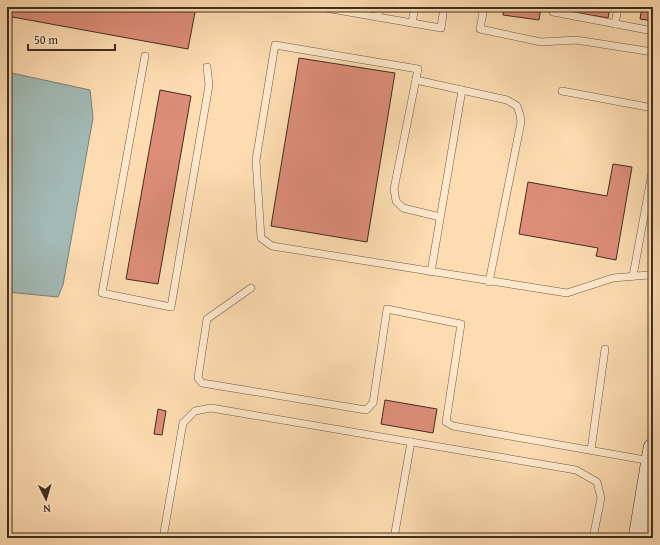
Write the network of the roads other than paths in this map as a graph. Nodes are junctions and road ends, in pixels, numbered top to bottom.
1 (320, 7) edge
2 (379, 7) edge
3 (415, 7) edge
4 (444, 7) edge
5 (484, 7) edge
6 (554, 7) edge
7 (618, 7) edge
8 (347, 9) edge
9 (378, 17) junction
10 (412, 23) junction
11 (615, 24) junction
12 (653, 31) edge
13 (653, 52) edge
14 (145, 56) dead end
15 (207, 67) dead end
16 (416, 80) junction
17 (462, 90) junction
18 (562, 91) dead end
19 (653, 108) edge
20 (653, 167) edge
21 (440, 217) junction
22 (431, 272) junction
23 (633, 276) junction
24 (653, 276) edge
25 (489, 282) junction
26 (251, 288) dead end
27 (605, 349) dead end
28 (411, 442) junction
29 (591, 450) junction
30 (652, 457) edge
31 (163, 538) edge
32 (394, 538) edge
33 (593, 538) edge
34 (638, 538) edge

1 - 8 lane
2 - 9 lane
3 - 10 lane
4 - 10 lane
5 - 13 lane
6 - 11 lane
7 - 11 lane
8 - 9 lane
9 - 10 lane
11 - 12 lane
14 - 15 lane
16 - 17 lane
16 - 21 lane
16 - 22 lane
17 - 21 lane
17 - 25 lane
18 - 19 lane
20 - 23 lane
21 - 22 lane
22 - 25 lane
23 - 24 lane
23 - 25 lane
26 - 29 lane
27 - 29 lane
28 - 31 lane
28 - 32 lane
28 - 33 lane
29 - 30 lane
30 - 34 street

